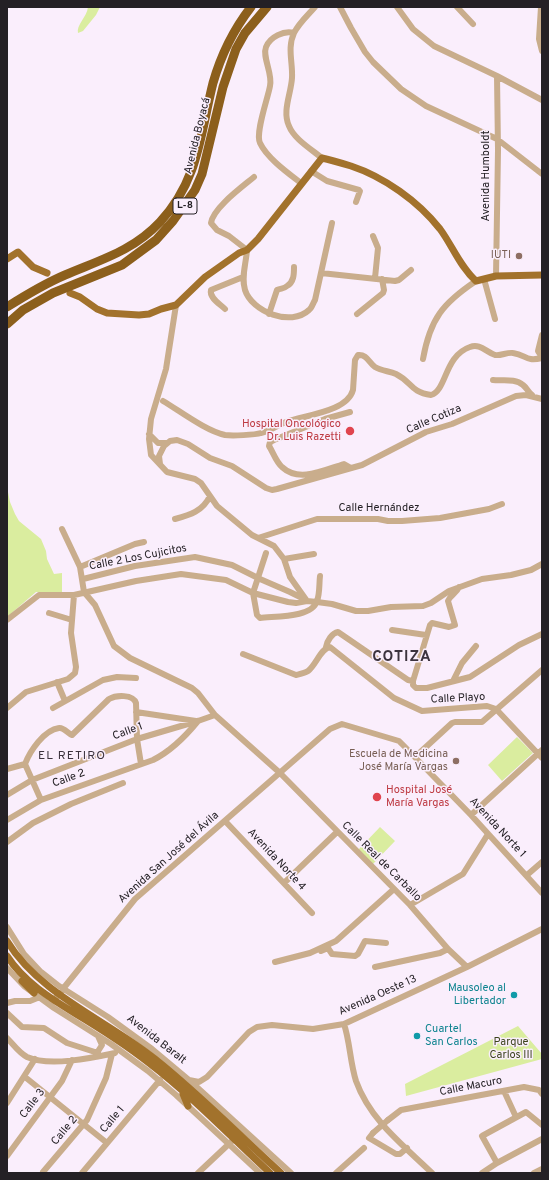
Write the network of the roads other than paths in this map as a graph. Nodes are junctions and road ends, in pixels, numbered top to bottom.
1 (251, 7) edge
2 (267, 7) edge
3 (315, 7) edge
4 (340, 7) edge
5 (397, 7) edge
6 (457, 7) edge
7 (541, 7) edge
8 (473, 24) dead end
9 (294, 33) junction
10 (542, 51) edge
11 (497, 76) junction
12 (542, 100) edge
13 (497, 140) junction
14 (322, 158) junction
15 (311, 170) junction
16 (542, 174) edge
17 (254, 177) dead end
18 (301, 183) junction
19 (356, 202) dead end
20 (332, 223) dead end
21 (373, 236) dead end
22 (247, 250) junction
23 (7, 259) edge
24 (294, 267) dead end
25 (410, 270) dead end
26 (47, 273) dead end
27 (321, 273) junction
28 (542, 275) edge
29 (496, 276) junction
30 (243, 277) junction
31 (375, 278) junction
32 (382, 279) junction
33 (480, 280) junction
34 (70, 293) dead end
35 (176, 306) junction
36 (7, 307) edge
37 (225, 309) dead end
38 (268, 314) junction
39 (357, 314) dead end
40 (495, 319) dead end
41 (7, 324) edge
42 (542, 335) edge
43 (542, 358) edge
44 (423, 359) dead end
45 (493, 380) dead end
46 (533, 396) junction
47 (542, 399) edge
48 (163, 401) dead end
49 (350, 412) dead end
50 (149, 434) junction
51 (167, 443) junction
52 (160, 464) junction
53 (351, 468) junction
54 (210, 496) junction
55 (502, 504) dead end
56 (175, 519) dead end
57 (62, 528) dead end
58 (258, 538) junction
59 (144, 542) dead end
60 (266, 553) dead end
61 (314, 554) dead end
62 (284, 559) junction
63 (542, 564) edge
64 (80, 567) junction
65 (320, 576) dead end
66 (258, 578) junction
67 (83, 579) junction
68 (459, 587) junction
69 (84, 592) junction
70 (253, 593) junction
71 (74, 594) junction
72 (307, 601) junction
73 (317, 602) junction
74 (49, 613) dead end
75 (7, 620) edge
76 (72, 620) junction
77 (392, 630) dead end
78 (542, 634) edge
79 (426, 635) junction
80 (476, 646) dead end
81 (326, 648) junction
82 (243, 654) dead end
83 (542, 670) edge
84 (136, 678) dead end
85 (413, 681) junction
86 (453, 681) junction
87 (57, 682) junction
88 (66, 701) junction
89 (7, 708) edge
90 (53, 708) dead end
91 (496, 709) junction
92 (136, 712) junction
93 (214, 715) junction
94 (198, 721) junction
95 (137, 739) junction
96 (541, 754) edge
97 (415, 757) junction
98 (25, 764) junction
99 (141, 764) junction
100 (7, 769) edge
101 (280, 773) junction
102 (32, 780) junction
103 (122, 783) dead end
104 (7, 795) edge
105 (42, 800) junction
106 (471, 815) junction
107 (7, 820) edge
108 (225, 821) junction
109 (337, 832) junction
110 (488, 834) junction
111 (7, 842) edge
112 (542, 862) edge
113 (527, 875) junction
114 (284, 883) junction
115 (394, 889) junction
116 (542, 893) edge
117 (410, 905) junction
118 (312, 913) dead end
119 (7, 927) edge
120 (542, 929) edge
121 (7, 941) edge
122 (386, 942) dead end
123 (448, 949) junction
124 (310, 953) junction
125 (7, 956) edge
126 (275, 962) dead end
127 (375, 967) dead end
128 (467, 967) junction
129 (7, 968) edge
130 (20, 973) junction
131 (37, 995) junction
132 (56, 997) junction
133 (7, 1004) edge
134 (7, 1013) edge
135 (344, 1024) junction
136 (98, 1036) junction
137 (7, 1038) edge
138 (122, 1052) junction
139 (98, 1053) junction
140 (112, 1054) junction
141 (92, 1058) junction
142 (35, 1059) junction
143 (72, 1060) junction
144 (25, 1077) junction
145 (208, 1077) junction
146 (160, 1080) junction
147 (189, 1080) junction
148 (181, 1090) junction
149 (504, 1090) junction
150 (206, 1094) junction
151 (542, 1094) edge
152 (51, 1097) junction
153 (7, 1104) edge
154 (188, 1106) junction
155 (516, 1117) junction
156 (84, 1125) junction
157 (542, 1125) edge
158 (236, 1137) junction
159 (542, 1139) edge
160 (107, 1143) junction
161 (364, 1148) dead end
162 (407, 1148) junction
163 (7, 1156) edge
164 (496, 1163) junction
165 (542, 1169) edge
166 (44, 1172) dead end
167 (82, 1173) edge
168 (198, 1173) edge
169 (260, 1173) edge
170 (270, 1173) edge
171 (281, 1173) edge
172 (291, 1173) edge
173 (336, 1173) edge
174 (432, 1173) edge
175 (482, 1173) edge
176 (534, 1173) edge

1 - 36 highway, Avenida Boyacá / L-8
2 - 41 highway, Avenida Boyacá / L-8
3 - 9 street
4 - 13 street
5 - 11 street
6 - 8 street
7 - 10 street
9 - 14 street
9 - 18 street
11 - 12 street
11 - 13 street, Avenida Humboldt
13 - 16 street
13 - 29 street, Avenida Humboldt
14 - 15 main road
14 - 33 main road
15 - 18 main road
15 - 19 street
17 - 22 street
18 - 22 main road
20 - 27 street
21 - 31 street
22 - 30 street
22 - 35 main road
23 - 26 main road
24 - 38 street
25 - 32 street
27 - 31 street
27 - 38 street
28 - 29 main road
29 - 33 main road
30 - 37 street
30 - 38 street
31 - 32 street
32 - 39 street
33 - 40 street
33 - 44 street
34 - 35 main road
35 - 50 street
42 - 43 street
43 - 48 street
45 - 46 street
46 - 47 street, Calle Cotiza
46 - 53 street, Calle Cotiza
49 - 53 street
50 - 51 street
50 - 52 street
51 - 52 street
51 - 53 street, Calle Cotiza
52 - 54 street
54 - 56 street
54 - 58 street
55 - 58 street, Calle Hernández
57 - 64 street
58 - 62 street
59 - 64 street
60 - 66 street
61 - 62 street
62 - 72 street
63 - 68 street
64 - 67 street
65 - 73 street
66 - 67 street, Calle 2 Los Cujicitos
66 - 70 street
66 - 72 street, Calle 2 Los Cujicitos
67 - 69 street
68 - 73 street
68 - 79 street
69 - 70 street
69 - 71 street
69 - 93 street, Calle Real de Carballo
70 - 72 street
70 - 73 street
71 - 75 street
71 - 76 street
72 - 73 street
74 - 76 street
76 - 87 street
77 - 79 street
78 - 86 street
79 - 85 street
80 - 86 street
81 - 82 street
81 - 85 street
81 - 91 street, Calle Playo
83 - 91 street
84 - 88 street
85 - 86 street
87 - 88 street
87 - 89 street
88 - 90 street
91 - 96 street
91 - 97 street
92 - 94 street
92 - 95 street
92 - 98 street
93 - 94 street, Calle 1
93 - 101 street, Calle Real de Carballo
94 - 95 street, Calle 1
94 - 99 street, Calle 2
95 - 99 street
95 - 102 street, Calle 1
96 - 106 street
97 - 101 street, Avenida Norte 1
97 - 106 street, Avenida Norte 1
98 - 100 street
98 - 102 street
99 - 105 street, Calle 2
101 - 108 street, Avenida San José del Ávila
101 - 109 street, Calle Real de Carballo
102 - 104 street, Calle 1
102 - 105 street
103 - 111 street
105 - 107 street, Calle 2
106 - 110 street, Avenida Norte 1
108 - 114 street, Avenida Norte 4
108 - 132 street, Avenida San José del Ávila
109 - 114 street
109 - 115 street, Calle Real de Carballo
110 - 113 street, Avenida Norte 1
110 - 117 street
112 - 113 street
113 - 116 street, Avenida Norte 1
114 - 118 street, Avenida Norte 4
115 - 117 street, Calle Real de Carballo
115 - 124 street
117 - 123 street, Calle Real de Carballo
119 - 132 street, Avenida Baralt
120 - 128 street, Avenida Oeste 13
121 - 132 main road, Avenida Baralt
122 - 124 street
123 - 127 street
123 - 128 street, Calle Real de Carballo
124 - 126 street
125 - 130 main road, Avenida Baralt
128 - 135 street, Avenida Oeste 13
129 - 131 street, Avenida Baralt
130 - 131 main road
130 - 132 main road, Avenida Baralt
131 - 132 street, Avenida Baralt
131 - 133 street
132 - 136 street, Avenida Baralt
132 - 147 street, Avenida Baralt
132 - 148 main road, Avenida Baralt
132 - 158 main road, Avenida Baralt
134 - 139 street
135 - 145 street, Avenida Oeste 13
135 - 162 street
136 - 138 street, Avenida Baralt
136 - 139 street
137 - 142 street
138 - 140 street
138 - 146 street, Avenida Baralt
139 - 141 street
140 - 141 street
140 - 156 street, Calle 2
141 - 143 street
142 - 143 street
142 - 144 street
143 - 152 street, Calle 3
144 - 152 street
144 - 153 street
145 - 147 street
145 - 150 street
146 - 154 street, Avenida Baralt
146 - 160 street, Calle 1
147 - 150 street, Avenida Baralt
148 - 154 main road
148 - 158 main road, Avenida Baralt
149 - 151 street, Calle Macuro
149 - 155 street
149 - 162 street, Calle Macuro, bridge
150 - 158 street, Avenida Baralt
152 - 156 street
152 - 163 street, Calle 3
154 - 158 street, Avenida Baralt
155 - 157 street
155 - 164 street
156 - 160 street
156 - 166 street, Calle 2
158 - 168 street
158 - 169 street, Avenida Baralt
158 - 170 main road, Avenida Baralt
158 - 171 main road, Avenida Baralt
158 - 172 street, Avenida Baralt
159 - 164 street
160 - 167 street, Calle 1
161 - 173 street
162 - 174 street
164 - 175 street
165 - 176 street

